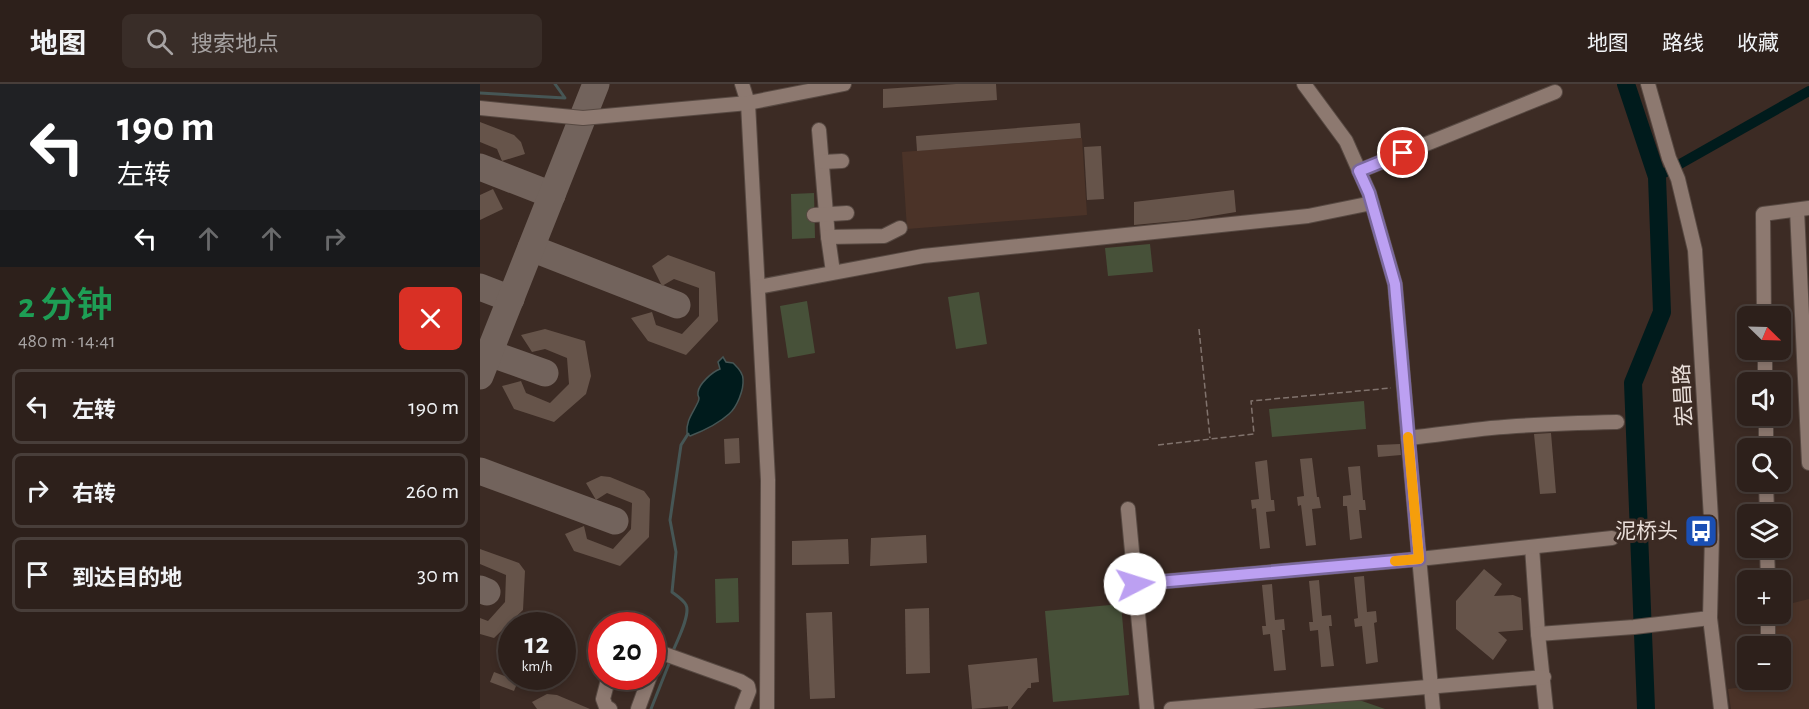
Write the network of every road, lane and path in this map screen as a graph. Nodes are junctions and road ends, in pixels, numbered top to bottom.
1 (742, 84) edge
2 (844, 84) edge
3 (1304, 84) edge
4 (1648, 84) edge
5 (1555, 92) dead end
6 (748, 103) junction
7 (480, 108) edge
8 (819, 130) dead end
9 (842, 161) dead end
10 (823, 162) junction
11 (1359, 171) junction
12 (1372, 204) junction
13 (1803, 209) edge
14 (847, 213) dead end
15 (820, 214) junction
16 (900, 228) dead end
17 (828, 237) junction
18 (833, 272) junction
19 (758, 287) junction
20 (1764, 306) edge
21 (1199, 329) dead end
22 (1404, 387) junction
23 (1617, 422) dead end
24 (1408, 438) junction
25 (1210, 439) junction
26 (1158, 445) dead end
27 (1809, 457) edge
28 (1809, 463) edge
29 (1128, 509) dead end
30 (1612, 538) dead end
31 (1533, 547) junction
32 (1419, 559) junction
33 (1135, 584) junction
34 (1710, 618) junction
35 (1538, 634) junction
36 (666, 654) edge
37 (1544, 677) junction
38 (1431, 687) junction
39 (605, 690) edge
40 (645, 690) edge
41 (610, 709) edge
42 (638, 709) edge
43 (742, 709) edge
44 (767, 709) edge
45 (1147, 709) edge
46 (1171, 709) edge
47 (1433, 709) edge
48 (1546, 709) edge
49 (1721, 709) edge

1 - 6 street
2 - 6 street
3 - 11 street
4 - 34 street, 宏昌路
5 - 11 street
6 - 7 street
6 - 19 street
8 - 10 street
9 - 10 street
10 - 15 street
11 - 12 street
12 - 18 street
12 - 22 street
13 - 20 street
13 - 27 street
14 - 15 street
15 - 17 street
16 - 17 street
17 - 18 street
18 - 19 street
19 - 44 street
21 - 25 path
22 - 24 street
22 - 25 path
23 - 24 street
24 - 32 street
25 - 26 path
27 - 28 street
29 - 33 street
30 - 31 street
31 - 32 street
31 - 35 street
32 - 33 street
32 - 38 street
33 - 45 street
34 - 35 street
34 - 49 street, 宏昌路
35 - 37 street
36 - 43 street
37 - 38 street
37 - 48 street
38 - 46 street
38 - 47 street
39 - 41 street
40 - 42 street

